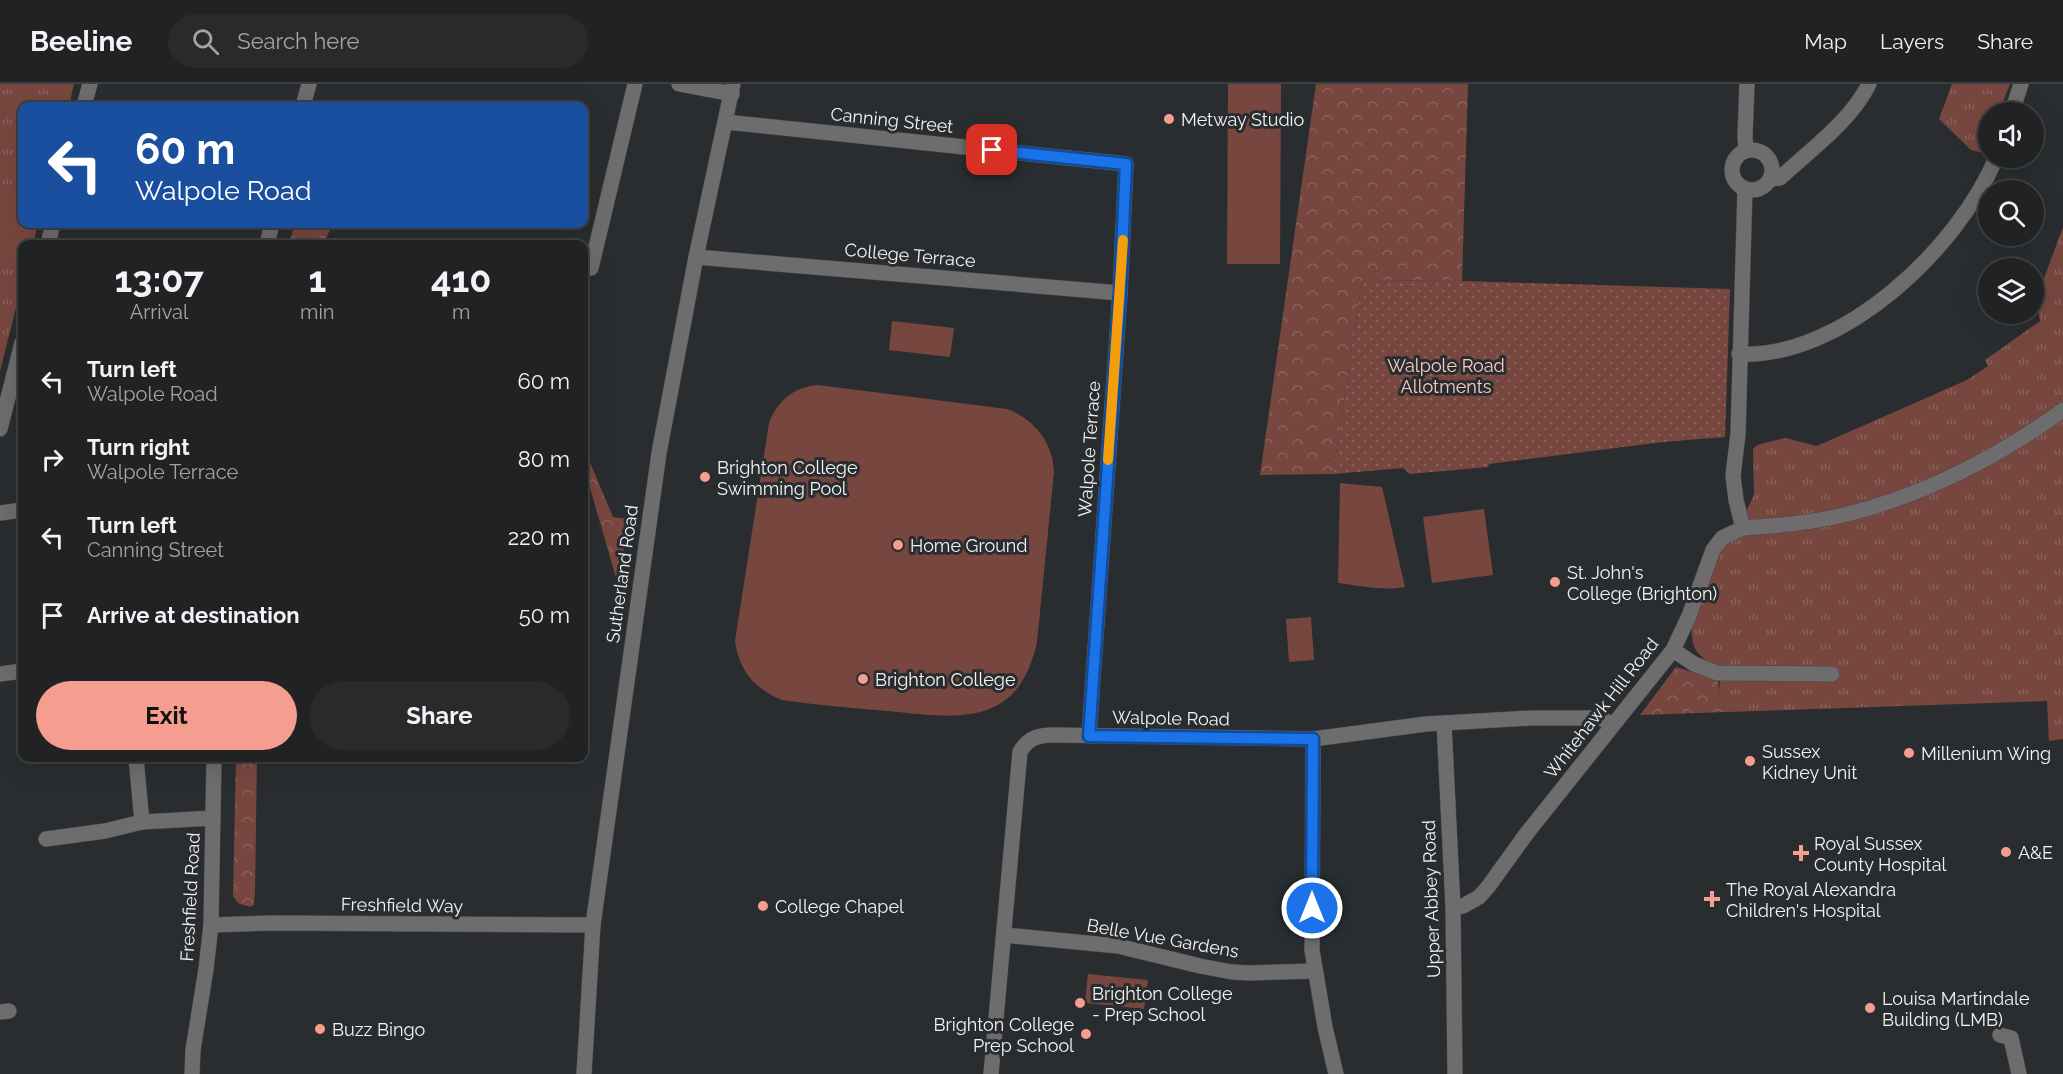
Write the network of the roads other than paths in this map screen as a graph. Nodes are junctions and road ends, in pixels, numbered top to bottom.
1 (90, 84) edge
2 (309, 84) edge
3 (635, 84) edge
4 (679, 84) edge
5 (1747, 84) edge
6 (1869, 84) edge
7 (2021, 84) edge
8 (733, 89) edge
9 (85, 102) edge
10 (304, 102) edge
11 (2015, 102) edge
12 (726, 122) junction
13 (1746, 150) junction
14 (1126, 164) joint
15 (1991, 168) edge
16 (1770, 179) junction
17 (1745, 189) junction
18 (696, 257) junction
19 (591, 268) dead end
20 (1120, 293) junction
21 (1739, 354) junction
22 (18, 359) edge
23 (2063, 410) edge
24 (0, 429) edge
25 (18, 511) edge
26 (0, 513) edge
27 (1743, 528) junction
28 (1673, 650) junction
29 (18, 672) edge
30 (0, 674) edge
31 (1832, 674) dead end
32 (1444, 723) junction
33 (1612, 725) junction
34 (1089, 736) junction
35 (1313, 739) junction
36 (136, 762) edge
37 (214, 762) edge
38 (213, 818) junction
39 (142, 822) junction
40 (46, 839) dead end
41 (1453, 907) junction
42 (211, 925) junction
43 (593, 925) junction
44 (1004, 935) junction
45 (1315, 971) junction
46 (2000, 1035) dead end
47 (192, 1074) edge
48 (584, 1074) edge
49 (991, 1074) edge
50 (1336, 1074) edge
51 (1455, 1074) edge
52 (2019, 1074) edge

1 - 9 street
2 - 10 street
3 - 19 street
4 - 8 street
5 - 13 street
6 - 16 street
7 - 11 street
8 - 12 street, Sutherland Road
12 - 14 street, Canning Street
12 - 18 street, Sutherland Road
13 - 16 street
13 - 17 street
14 - 20 street, Walpole Terrace
15 - 21 street
16 - 17 street
17 - 21 street
18 - 20 street, College Terrace
18 - 43 street, Sutherland Road
20 - 34 street, Walpole Terrace
21 - 27 street
22 - 24 street
23 - 27 street
25 - 26 street
27 - 28 street, Whitehawk Hill Road
28 - 31 street
28 - 33 street, Whitehawk Hill Road
29 - 30 street
32 - 33 street, Walpole Road
32 - 35 street, Walpole Road
32 - 41 street, Upper Abbey Road
33 - 41 street, Whitehawk Hill Road
34 - 35 street, Walpole Road
34 - 44 street, Walpole Road
35 - 45 street
36 - 39 street
37 - 38 street, Freshfield Road
38 - 39 street
38 - 42 street, Freshfield Road
39 - 40 street
41 - 51 street, Upper Abbey Road
42 - 43 street, Freshfield Way
42 - 47 street, Freshfield Road
43 - 48 street, Sutherland Road
44 - 45 street, Belle Vue Gardens
44 - 49 street, Walpole Road
45 - 50 street
46 - 52 street

